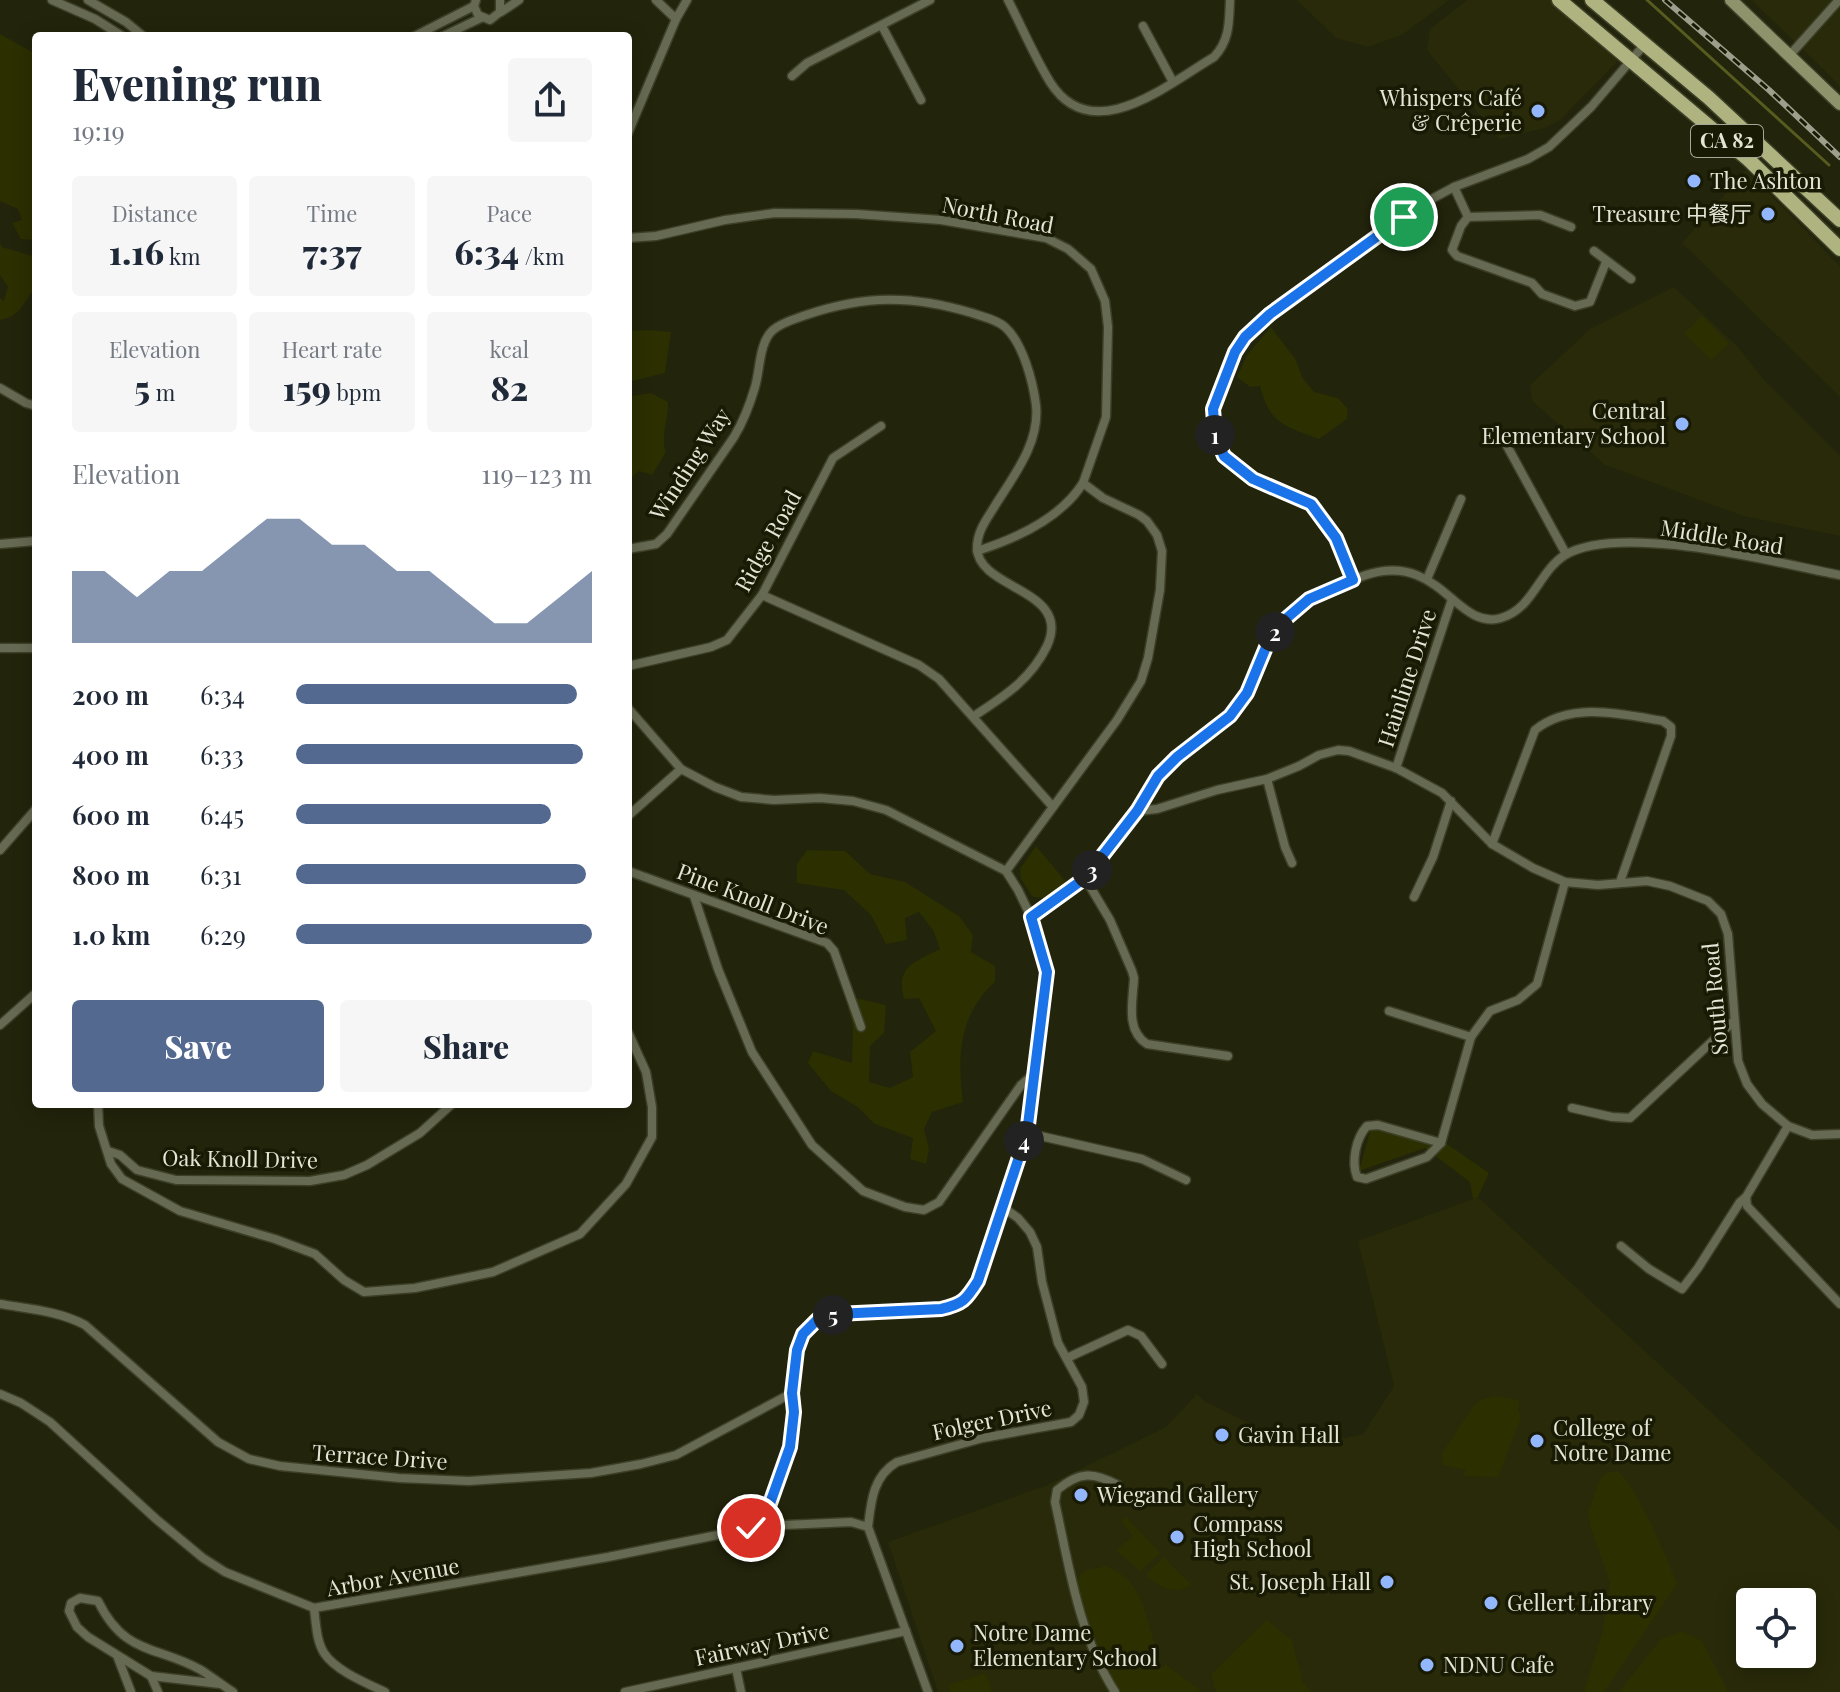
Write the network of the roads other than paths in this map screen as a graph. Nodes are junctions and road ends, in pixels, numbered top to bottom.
1 (52, 0) edge
2 (88, 0) edge
3 (500, 0) edge
4 (519, 0) edge
5 (656, 0) edge
6 (687, 0) edge
7 (930, 0) edge
8 (1008, 0) edge
9 (1230, 0) edge
10 (1559, 0) edge
11 (1592, 0) edge
12 (1731, 0) edge
13 (1839, 0) edge
14 (475, 3) edge
15 (500, 12) junction
16 (481, 18) junction
17 (676, 19) junction
18 (882, 26) junction
19 (1143, 26) dead end
20 (116, 32) edge
21 (138, 32) edge
22 (422, 32) edge
23 (451, 32) edge
24 (1644, 45) junction
25 (1789, 56) junction
26 (1631, 60) junction
27 (792, 76) dead end
28 (1173, 82) junction
29 (921, 100) dead end
30 (1840, 104) edge
31 (632, 124) edge
32 (1454, 187) junction
33 (1468, 217) junction
34 (1840, 220) edge
35 (1571, 227) dead end
36 (632, 238) edge
37 (1840, 249) edge
38 (1594, 251) dead end
39 (1606, 262) junction
40 (1631, 279) dead end
41 (0, 388) edge
42 (32, 405) edge
43 (881, 426) dead end
44 (1506, 444) dead end
45 (1083, 483) junction
46 (1461, 499) dead end
47 (32, 541) edge
48 (0, 544) edge
49 (632, 548) edge
50 (977, 551) junction
51 (1566, 554) junction
52 (1840, 575) edge
53 (1427, 579) junction
54 (1353, 580) junction
55 (762, 595) junction
56 (1452, 599) junction
57 (0, 648) edge
58 (32, 648) edge
59 (632, 665) edge
60 (632, 713) edge
61 (974, 716) junction
62 (1396, 768) junction
63 (681, 769) junction
64 (1267, 779) junction
65 (1451, 801) junction
66 (1053, 807) junction
67 (1137, 811) junction
68 (632, 812) edge
69 (32, 814) edge
70 (1492, 844) junction
71 (0, 850) edge
72 (1292, 863) dead end
73 (1006, 871) junction
74 (632, 873) edge
75 (1085, 878) junction
76 (1565, 882) junction
77 (1620, 882) junction
78 (694, 896) junction
79 (1414, 897) dead end
80 (1031, 917) junction
81 (32, 997) edge
82 (1389, 1011) dead end
83 (1734, 1021) junction
84 (0, 1025) edge
85 (861, 1027) dead end
86 (1471, 1037) junction
87 (632, 1041) edge
88 (1228, 1056) dead end
89 (1034, 1073) junction
90 (98, 1108) edge
91 (448, 1108) edge
92 (1572, 1108) dead end
93 (1788, 1126) junction
94 (1027, 1133) junction
95 (1840, 1134) edge
96 (1441, 1143) junction
97 (108, 1151) junction
98 (1186, 1180) dead end
99 (1746, 1197) junction
100 (1001, 1206) junction
101 (1621, 1246) dead end
102 (0, 1304) edge
103 (1840, 1304) edge
104 (1067, 1358) junction
105 (1162, 1364) dead end
106 (792, 1393) junction
107 (0, 1394) edge
108 (1118, 1485) dead end
109 (762, 1526) junction
110 (868, 1527) junction
111 (314, 1608) junction
112 (906, 1631) junction
113 (118, 1657) junction
114 (736, 1668) junction
115 (151, 1676) junction
116 (220, 1684) junction
117 (131, 1692) edge
118 (158, 1692) edge
119 (233, 1692) edge
120 (385, 1692) edge
121 (625, 1692) edge
122 (741, 1692) edge
123 (928, 1692) edge
124 (1115, 1692) edge

1 - 20 street
2 - 21 street
3 - 15 street
4 - 15 street
5 - 17 street
6 - 17 street
7 - 18 street
8 - 28 street
9 - 28 street
10 - 26 main road, CA 82
11 - 24 main road, CA 82
12 - 25 street
13 - 25 street
14 - 16 street
14 - 22 street
15 - 16 street
16 - 23 street
17 - 31 street
18 - 27 street
18 - 29 street
19 - 28 street
24 - 26 street
24 - 34 main road, CA 82
25 - 30 street
26 - 32 street
26 - 37 main road, CA 82
32 - 33 street
32 - 54 street
33 - 35 street
33 - 39 street
36 - 45 street, North Road
38 - 39 street
39 - 40 street
41 - 42 street
43 - 55 street, Ridge Road
44 - 51 street
45 - 50 street
45 - 66 street
46 - 53 street
47 - 48 street
49 - 50 street, Winding Way
50 - 61 street
51 - 52 street, Middle Road
51 - 56 street
53 - 54 street
53 - 56 street
54 - 67 street
55 - 59 street, Ridge Road
55 - 61 street
56 - 62 street, Hainline Drive
57 - 58 street
60 - 63 street
61 - 66 street
62 - 64 street, South Road
62 - 65 street, South Road
63 - 68 street
63 - 73 street
64 - 67 street, South Road
64 - 72 street
65 - 70 street, South Road
65 - 79 street
66 - 73 street
67 - 75 street
69 - 71 street
70 - 76 street, South Road
70 - 77 street
73 - 80 street
74 - 78 street, Pine Knoll Drive
75 - 80 street
75 - 88 street
76 - 77 street, South Road
76 - 86 street
77 - 83 street, South Road
78 - 85 street, Pine Knoll Drive
78 - 89 street
80 - 89 street
81 - 84 street
82 - 86 street
83 - 92 street
83 - 93 street, South Road
86 - 96 street
87 - 97 street
89 - 94 street
90 - 97 street
91 - 97 street, Oak Knoll Drive
93 - 95 street, South Road
93 - 99 street
94 - 98 street
94 - 100 street
96 - 96 street
99 - 101 street
99 - 103 street
100 - 104 street, Folger Drive
100 - 106 street
102 - 106 street, Terrace Drive
104 - 105 street
104 - 110 street, Folger Drive
106 - 109 street
107 - 111 street, Arbor Avenue
108 - 124 street
109 - 110 street, Arbor Avenue
109 - 111 street, Arbor Avenue
110 - 112 street
111 - 120 street
112 - 114 street, Fairway Drive
112 - 123 street
113 - 115 street
113 - 116 street
113 - 117 street
114 - 121 street, Fairway Drive
114 - 122 street
115 - 116 street
115 - 118 street
116 - 119 street

